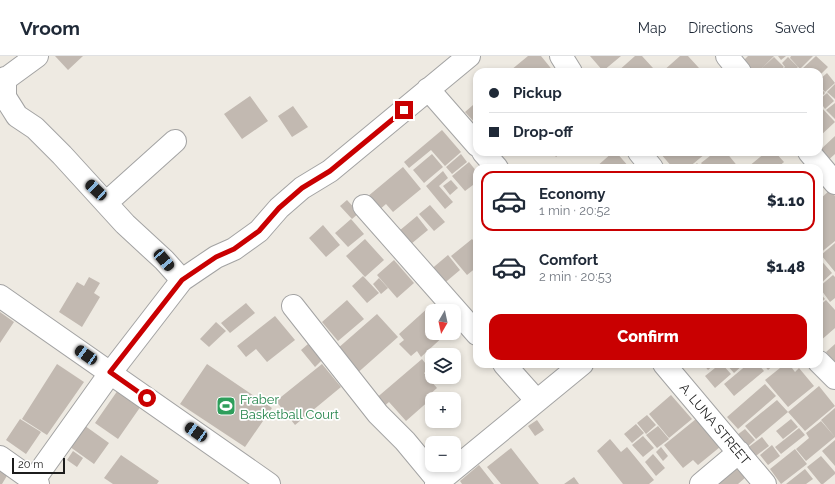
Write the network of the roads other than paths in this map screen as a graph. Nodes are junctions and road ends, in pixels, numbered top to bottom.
1 (37, 56) edge
2 (469, 56) edge
3 (562, 56) edge
4 (727, 56) edge
5 (569, 68) edge
6 (737, 68) edge
7 (3, 80) edge
8 (428, 89) junction
9 (473, 140) edge
10 (175, 141) dead end
11 (486, 156) edge
12 (642, 156) edge
13 (812, 156) edge
14 (494, 164) edge
15 (649, 164) edge
16 (819, 164) edge
17 (823, 169) edge
18 (835, 183) edge
19 (106, 203) junction
20 (364, 206) dead end
21 (182, 280) junction
22 (0, 296) edge
23 (293, 306) dead end
24 (473, 329) edge
25 (823, 366) edge
26 (507, 368) edge
27 (577, 368) edge
28 (667, 368) edge
29 (110, 372) junction
30 (835, 378) edge
31 (537, 402) junction
32 (739, 452) junction
33 (0, 457) edge
34 (34, 483) edge
35 (437, 483) edge
36 (269, 484) edge
37 (701, 484) edge
38 (765, 484) edge

1 - 7 street
2 - 8 street
3 - 5 street
4 - 6 street
7 - 19 street
8 - 9 street
8 - 21 street
10 - 19 street
11 - 14 street
12 - 15 street
13 - 16 street
17 - 18 street
19 - 21 street
20 - 24 street
21 - 29 street
22 - 29 street
23 - 35 street
25 - 30 street
26 - 31 street
27 - 31 street
28 - 32 street, A. LUNA STREET
29 - 34 street
29 - 36 street
31 - 35 street
32 - 37 street
32 - 38 street, A. LUNA STREET
33 - 34 street

